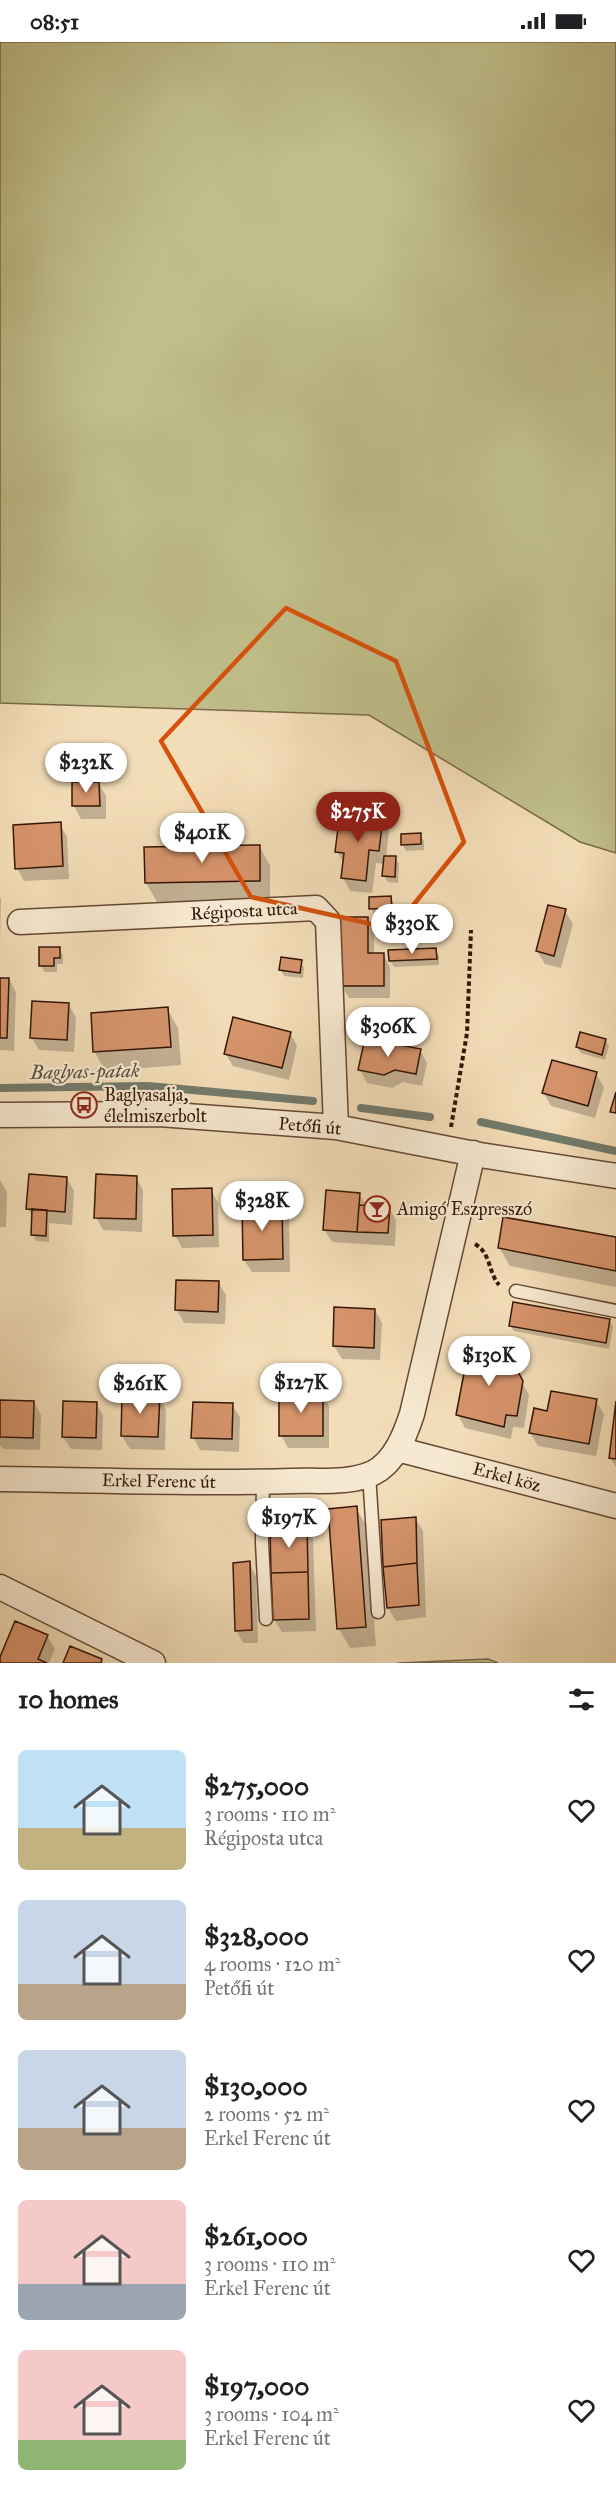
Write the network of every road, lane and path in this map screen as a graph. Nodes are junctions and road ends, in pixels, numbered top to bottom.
1 (20, 922) dead end
2 (471, 930) dead end
3 (0, 1115) edge
4 (336, 1127) junction
5 (446, 1148) junction
6 (473, 1154) junction
7 (616, 1176) edge
8 (453, 1238) junction
9 (516, 1291) joint
10 (616, 1311) edge
11 (397, 1449) junction
12 (369, 1474) junction
13 (0, 1479) edge
14 (262, 1482) junction
15 (616, 1506) edge
16 (0, 1587) edge
17 (378, 1612) dead end
18 (266, 1619) dead end
19 (153, 1663) edge

1 - 4 street, Régiposta utca
2 - 5 path
3 - 4 street, Petőfi út
4 - 5 street, Petőfi út
5 - 6 street, Petőfi út
6 - 7 street, Petőfi út
6 - 8 street, Erkel Ferenc út
8 - 9 path
8 - 11 street, Erkel Ferenc út
9 - 10 lane
11 - 12 street, Erkel Ferenc út
11 - 15 street, Erkel köz
12 - 14 street, Erkel Ferenc út
12 - 17 lane
13 - 14 street, Erkel Ferenc út
14 - 18 lane
16 - 19 street

